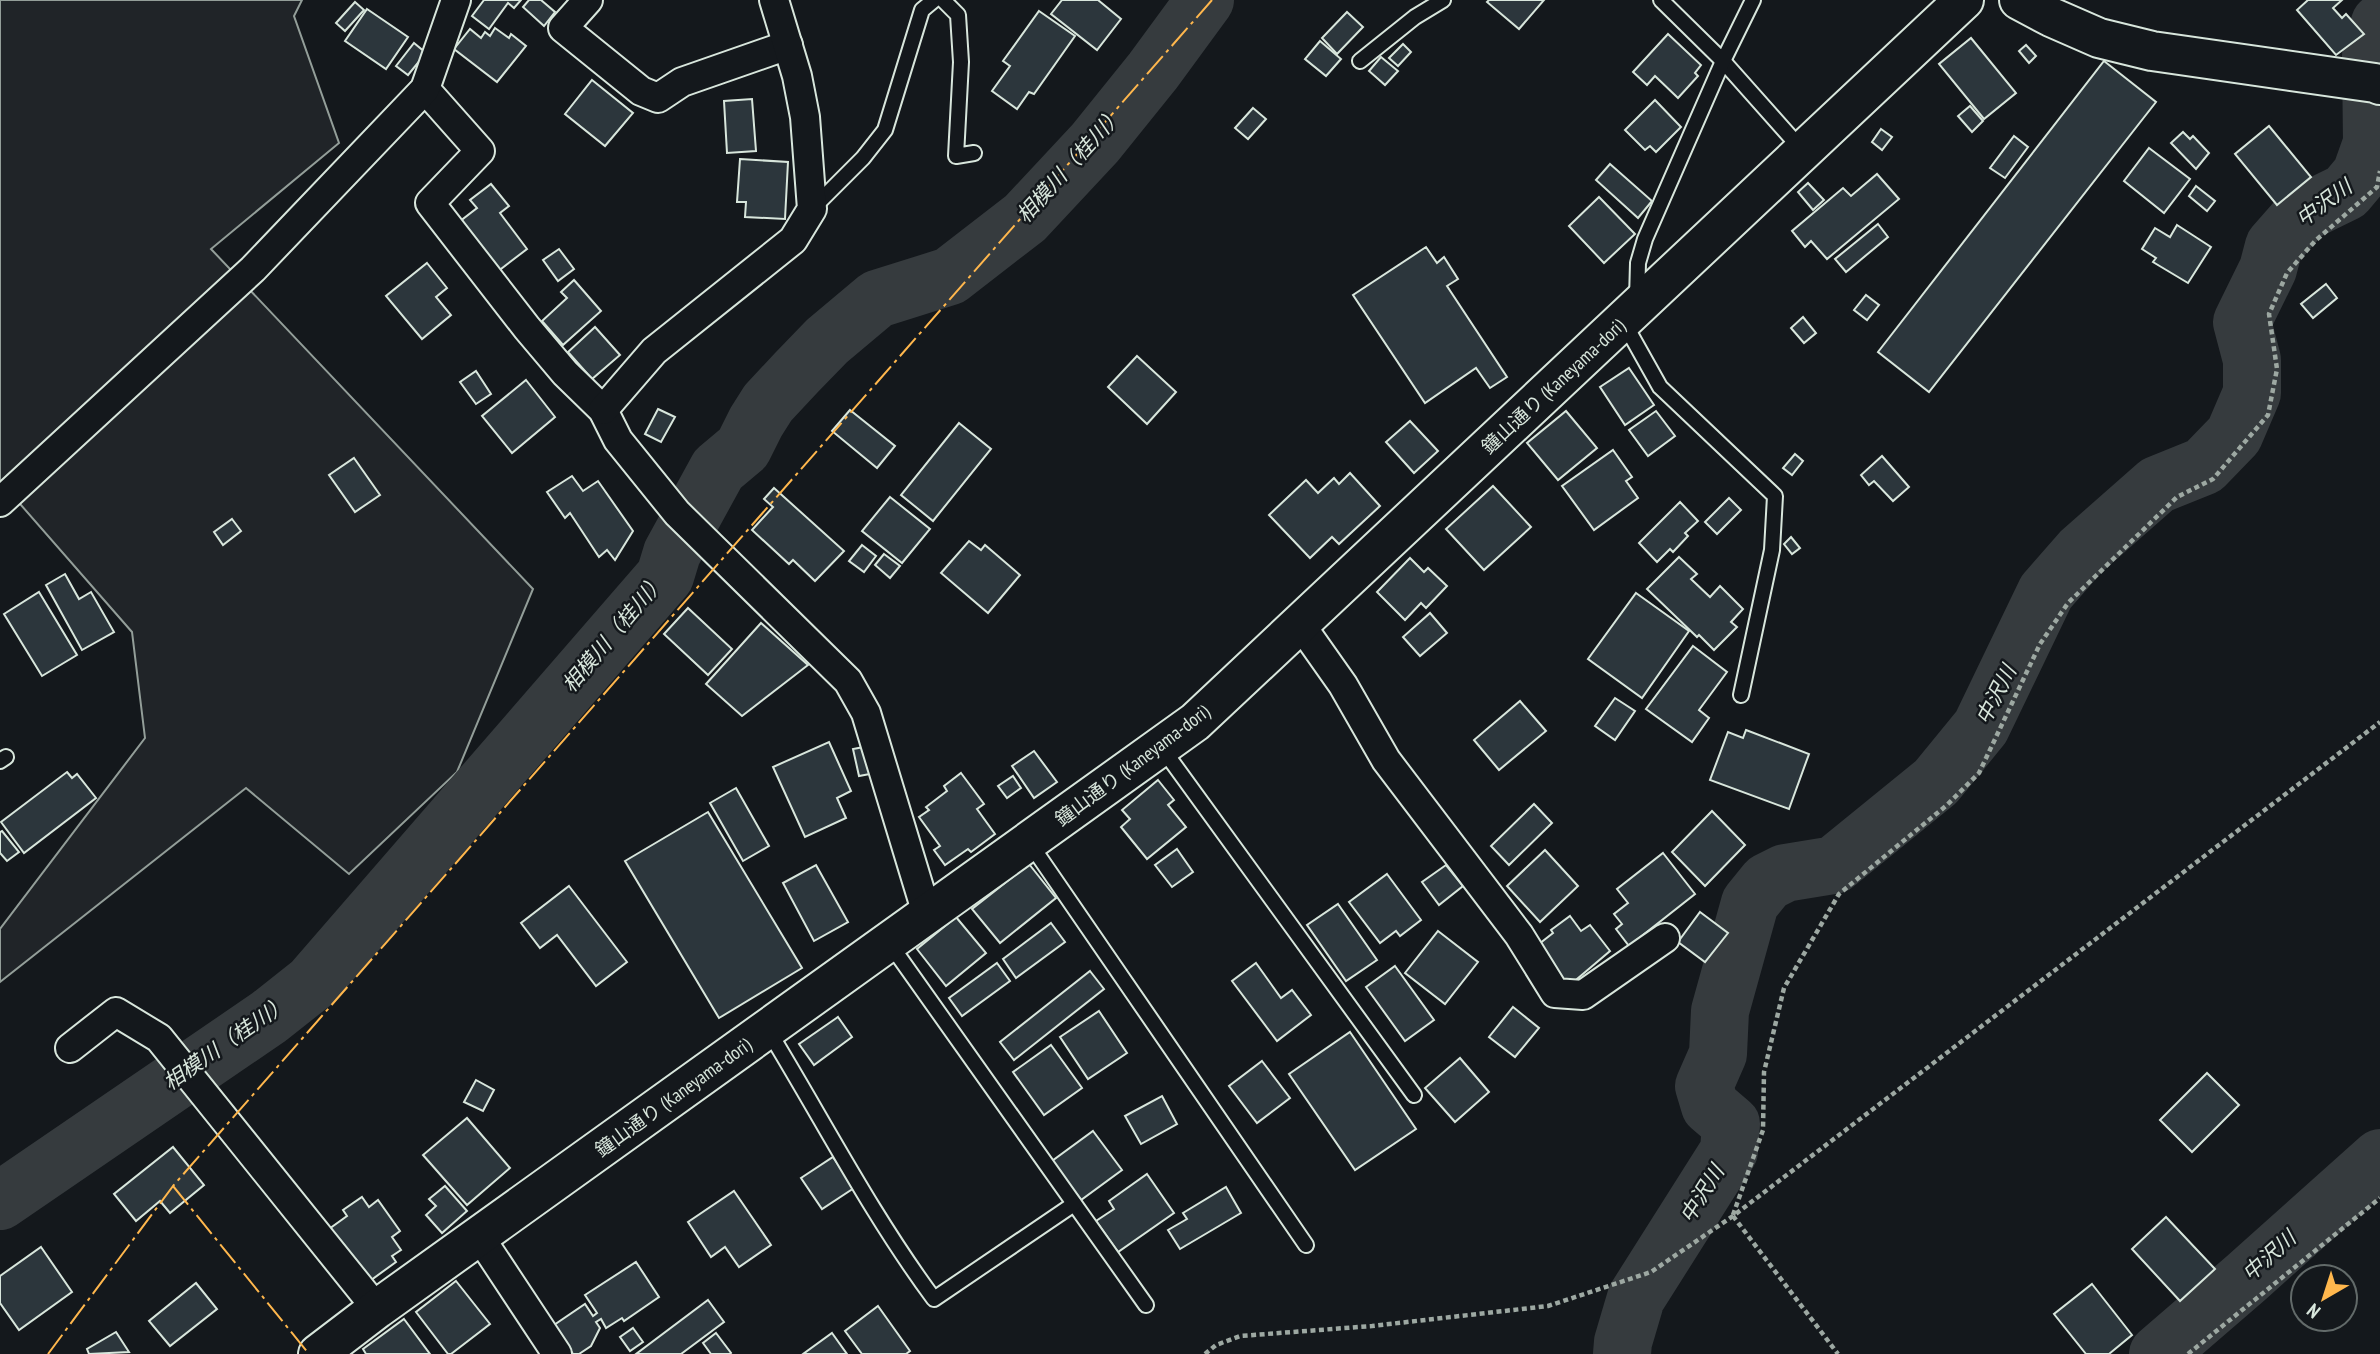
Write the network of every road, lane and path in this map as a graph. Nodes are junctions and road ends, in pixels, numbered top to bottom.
1 (456, 0) edge
2 (589, 0) edge
3 (774, 0) edge
4 (934, 0) edge
5 (943, 0) edge
6 (1443, 0) edge
7 (1661, 0) edge
8 (1753, 0) edge
9 (1964, 0) edge
10 (2019, 0) edge
11 (788, 46) junction
12 (1360, 61) dead end
13 (1723, 61) junction
14 (2380, 85) edge
15 (425, 89) junction
16 (1803, 152) junction
17 (974, 153) dead end
18 (2380, 171) edge
19 (812, 209) junction
20 (1630, 314) junction
21 (603, 410) junction
22 (0, 502) edge
23 (1300, 624) junction
24 (1741, 695) dead end
25 (2380, 722) edge
26 (1161, 746) junction
27 (1029, 841) junction
28 (927, 914) junction
29 (1665, 938) dead end
30 (888, 942) junction
31 (768, 1029) junction
32 (69, 1048) dead end
33 (1414, 1095) dead end
34 (2380, 1198) edge
35 (1074, 1204) junction
36 (1733, 1216) junction
37 (479, 1236) junction
38 (1306, 1245) dead end
39 (1146, 1306) dead end
40 (377, 1309) junction
41 (333, 1349) edge
42 (557, 1354) edge
43 (1205, 1354) edge
44 (1838, 1354) edge
45 (2188, 1354) edge

1 - 15 street
2 - 11 street
3 - 11 street
4 - 19 lane
5 - 17 lane
6 - 12 lane
7 - 13 lane
8 - 13 lane
9 - 16 street, 鐘山通り (Kaneyama-dori)
10 - 14 street
11 - 19 street
13 - 16 lane
13 - 20 lane
15 - 21 street
15 - 22 street
16 - 20 street, 鐘山通り (Kaneyama-dori)
18 - 36 path
19 - 21 street
20 - 23 street, 鐘山通り (Kaneyama-dori)
20 - 24 lane
21 - 28 street
23 - 26 street, 鐘山通り (Kaneyama-dori)
23 - 29 street
25 - 36 path
26 - 27 street, 鐘山通り (Kaneyama-dori)
26 - 33 lane
27 - 28 street, 鐘山通り (Kaneyama-dori)
27 - 38 lane
28 - 30 street, 鐘山通り (Kaneyama-dori)
30 - 31 street, 鐘山通り (Kaneyama-dori)
30 - 35 lane
31 - 35 lane
31 - 37 street, 鐘山通り (Kaneyama-dori)
32 - 40 street
34 - 45 path
35 - 39 lane
36 - 43 path
36 - 44 path
37 - 40 street, 鐘山通り (Kaneyama-dori)
37 - 42 street
40 - 41 street, 鐘山通り (Kaneyama-dori)

